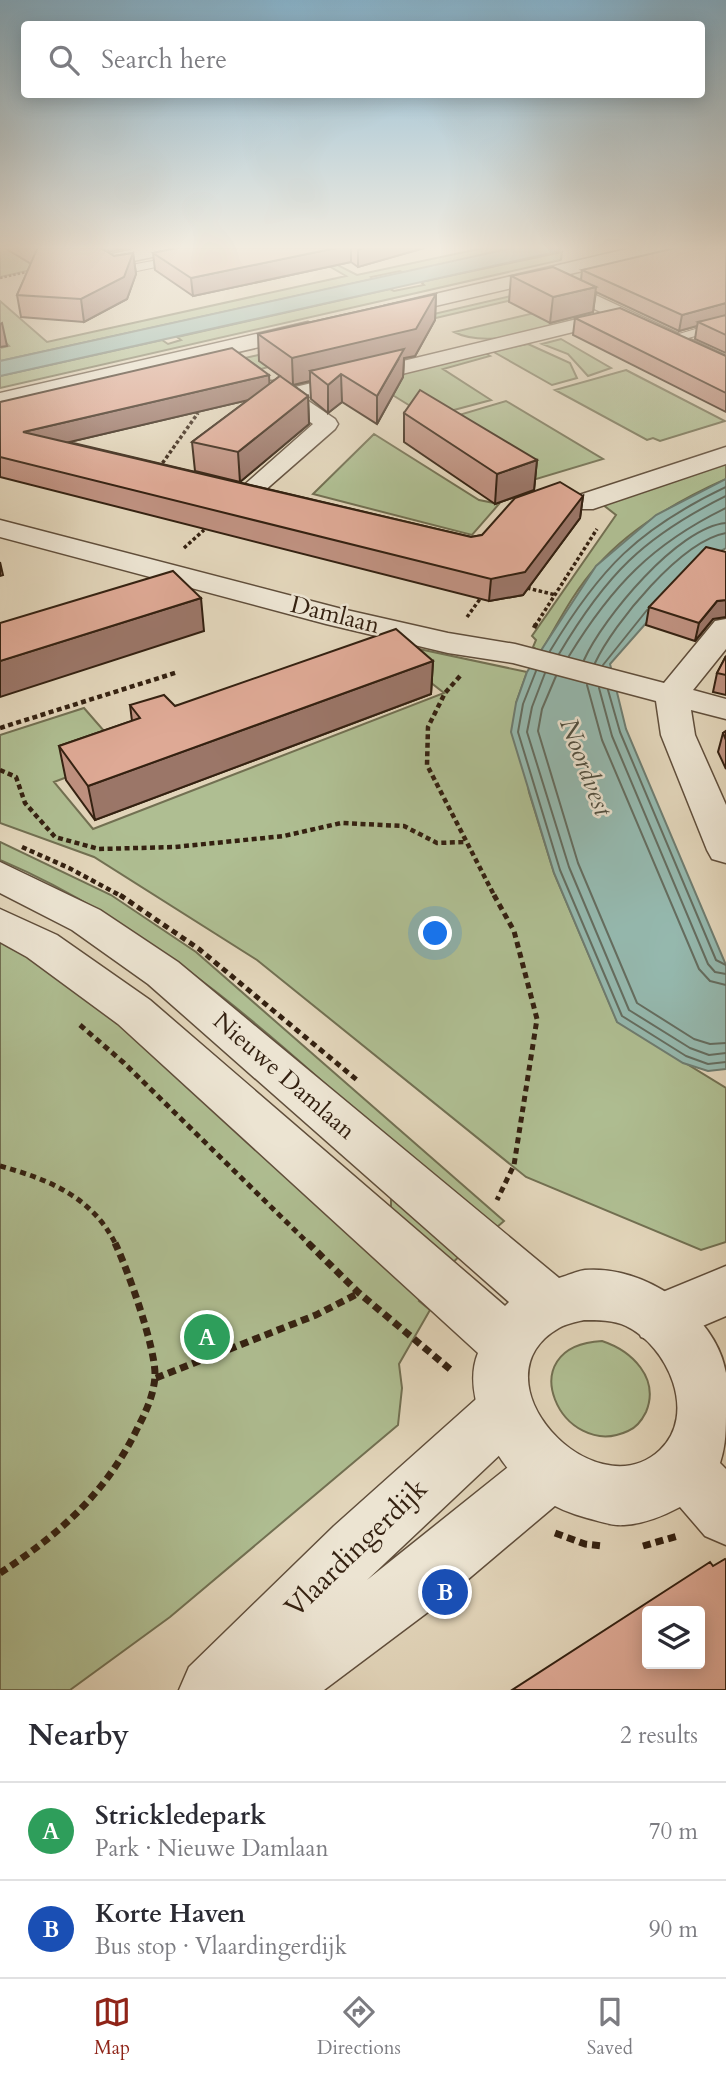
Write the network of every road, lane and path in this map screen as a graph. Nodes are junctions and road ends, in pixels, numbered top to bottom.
1 (316, 327) edge
2 (570, 327) edge
3 (644, 327) edge
4 (715, 327) edge
5 (669, 339) junction
6 (224, 348) junction
7 (726, 365) edge
8 (286, 396) junction
9 (0, 400) edge
10 (202, 407) edge
11 (726, 455) edge
12 (157, 472) joint
13 (246, 494) junction
14 (571, 497) joint
15 (273, 500) edge
16 (0, 528) edge
17 (527, 589) edge
18 (556, 595) junction
19 (726, 628) edge
20 (500, 652) junction
21 (178, 672) dead end
22 (672, 695) junction
23 (726, 709) edge
24 (0, 728) edge
25 (0, 770) edge
26 (464, 842) junction
27 (726, 850) edge
28 (0, 876) edge
29 (0, 924) edge
30 (71, 1017) dead end
31 (0, 1166) edge
32 (497, 1200) dead end
33 (726, 1290) edge
34 (359, 1293) junction
35 (549, 1303) junction
36 (660, 1319) junction
37 (508, 1344) junction
38 (451, 1370) dead end
39 (156, 1378) junction
40 (504, 1412) junction
41 (709, 1412) edge
42 (548, 1473) junction
43 (726, 1515) edge
44 (0, 1573) edge
45 (212, 1690) edge
46 (270, 1690) edge

1 - 6 street
2 - 8 street
3 - 5 street
4 - 5 lane
5 - 7 street
6 - 8 street
6 - 9 street
8 - 13 street
10 - 12 path
11 - 14 street
12 - 13 street
13 - 15 street
14 - 18 path
16 - 20 street, Damlaan
17 - 18 path
18 - 20 path
19 - 22 street
20 - 22 street, Damlaan
20 - 26 path
21 - 24 path
22 - 23 street, Damlaan
22 - 27 street
25 - 26 path
26 - 32 path
28 - 35 street, Nieuwe Damlaan
29 - 37 street
30 - 34 path
31 - 39 path
33 - 36 street
34 - 38 path
34 - 39 path
35 - 36 street
35 - 37 street
36 - 41 street
37 - 40 street
39 - 44 path
40 - 42 street
40 - 45 street, Vlaardingerdijk
41 - 42 street
41 - 43 street
42 - 46 street, Vlaardingerdijk

